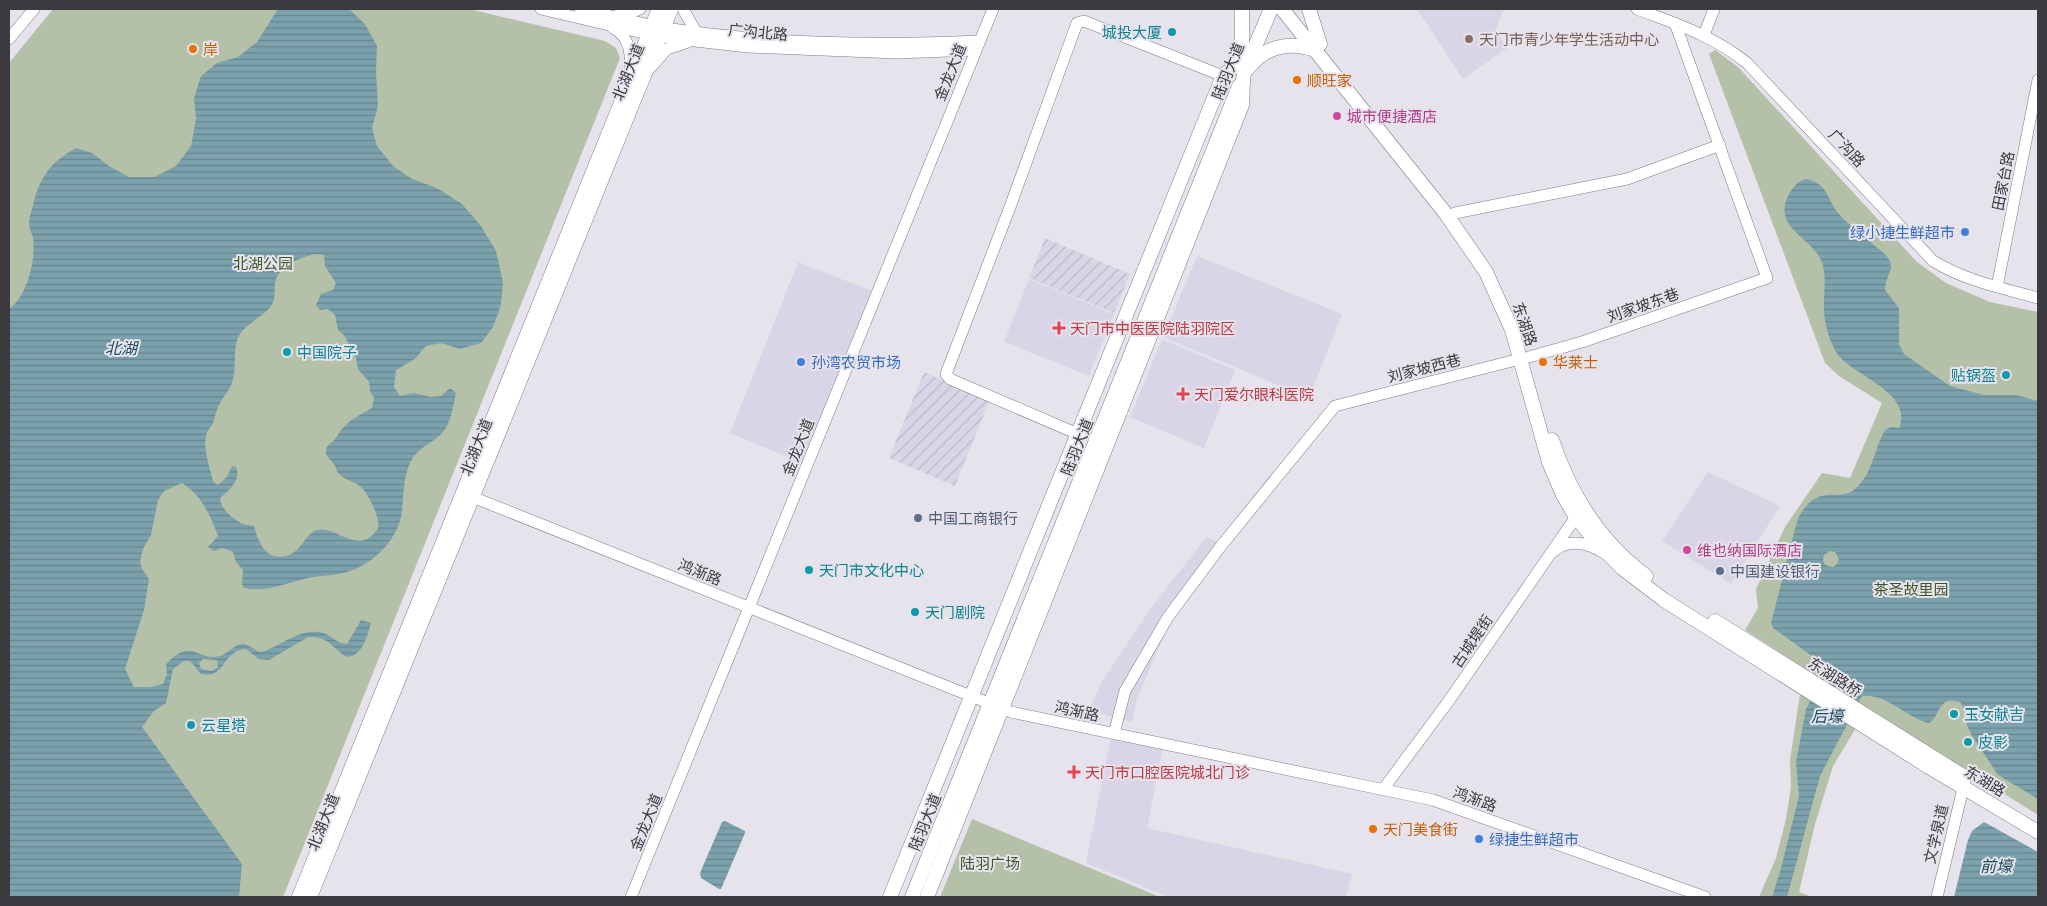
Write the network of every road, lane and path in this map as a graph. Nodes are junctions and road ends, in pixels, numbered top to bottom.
1 (27, 9) edge
2 (34, 9) edge
3 (541, 9) edge
4 (580, 9) edge
5 (640, 9) edge
6 (659, 9) edge
7 (671, 9) edge
8 (684, 9) edge
9 (993, 9) edge
10 (1242, 9) edge
11 (1263, 9) edge
12 (1271, 9) edge
13 (1282, 9) edge
14 (1292, 9) edge
15 (1309, 9) edge
16 (1637, 9) edge
17 (1714, 9) edge
18 (606, 20) junction
19 (1675, 23) junction
20 (656, 31) junction
21 (9, 32) edge
22 (1704, 35) junction
23 (695, 36) junction
24 (9, 39) edge
25 (977, 46) junction
26 (1317, 47) junction
27 (1243, 66) junction
28 (1223, 76) junction
29 (2038, 80) edge
30 (635, 82) junction
31 (1720, 144) junction
32 (1455, 213) junction
33 (1997, 287) junction
34 (2038, 298) edge
35 (1524, 358) junction
36 (1078, 434) junction
37 (468, 495) junction
38 (1579, 512) junction
39 (1549, 555) junction
40 (1609, 556) junction
41 (750, 608) junction
42 (1729, 635) junction
43 (987, 703) junction
44 (1114, 734) junction
45 (1918, 754) joint
46 (1964, 782) junction
47 (1384, 788) junction
48 (2038, 823) edge
49 (2038, 832) edge
50 (299, 897) edge
51 (310, 897) edge
52 (631, 897) edge
53 (890, 897) edge
54 (905, 897) edge
55 (912, 897) edge
56 (927, 897) edge
57 (1705, 897) edge
58 (1937, 897) edge

1 - 21 street
2 - 24 street
3 - 18 street, 广沟北路
4 - 18 street, 广沟北路
5 - 18 street
6 - 20 main road, 北湖大道
7 - 20 main road, 北湖大道
8 - 23 street
9 - 25 street, 金龙大道
10 - 27 main road
11 - 27 main road, 陆羽大道
12 - 27 main road, 陆羽大道
13 - 26 main road, 东湖路
14 - 26 main road, 东湖路
15 - 26 main road
16 - 19 street, 广沟路
17 - 22 street
18 - 20 street, 广沟北路
18 - 30 street
19 - 22 street, 广沟路
19 - 31 street
20 - 23 street, 广沟北路
20 - 30 main road, 北湖大道
22 - 33 street, 广沟路
23 - 25 street, 广沟北路
23 - 30 street
25 - 41 street, 金龙大道
26 - 27 main road
26 - 32 main road, 东湖路
26 - 35 main road, 东湖路
27 - 28 main road
27 - 43 main road, 陆羽大道
27 - 43 main road
28 - 36 main road
28 - 36 street
29 - 33 street, 田家台路
30 - 37 main road, 北湖大道
31 - 32 street
31 - 35 street, 刘家坡东巷
32 - 35 main road, 东湖路
33 - 34 street, 广沟路
35 - 38 main road, 东湖路
35 - 44 street, 刘家坡西巷
36 - 43 main road
37 - 41 street, 鸿渐路
37 - 50 main road, 北湖大道
37 - 51 main road, 北湖大道
38 - 39 street, 古城堤街
38 - 40 main road, 东湖路
38 - 42 main road, 东湖路
39 - 40 street
39 - 47 street, 古城堤街
40 - 42 main road, 东湖路
41 - 43 street, 鸿渐路
41 - 52 street, 金龙大道
42 - 45 main road, 东湖路桥
43 - 44 street, 鸿渐路
43 - 53 main road
43 - 54 main road, 陆羽大道
43 - 55 main road, 陆羽大道
43 - 56 main road
44 - 47 street, 鸿渐路
45 - 46 main road, 东湖路
46 - 48 main road, 东湖路
46 - 49 main road, 东湖路
46 - 58 street, 文学泉道
47 - 57 street, 鸿渐路

